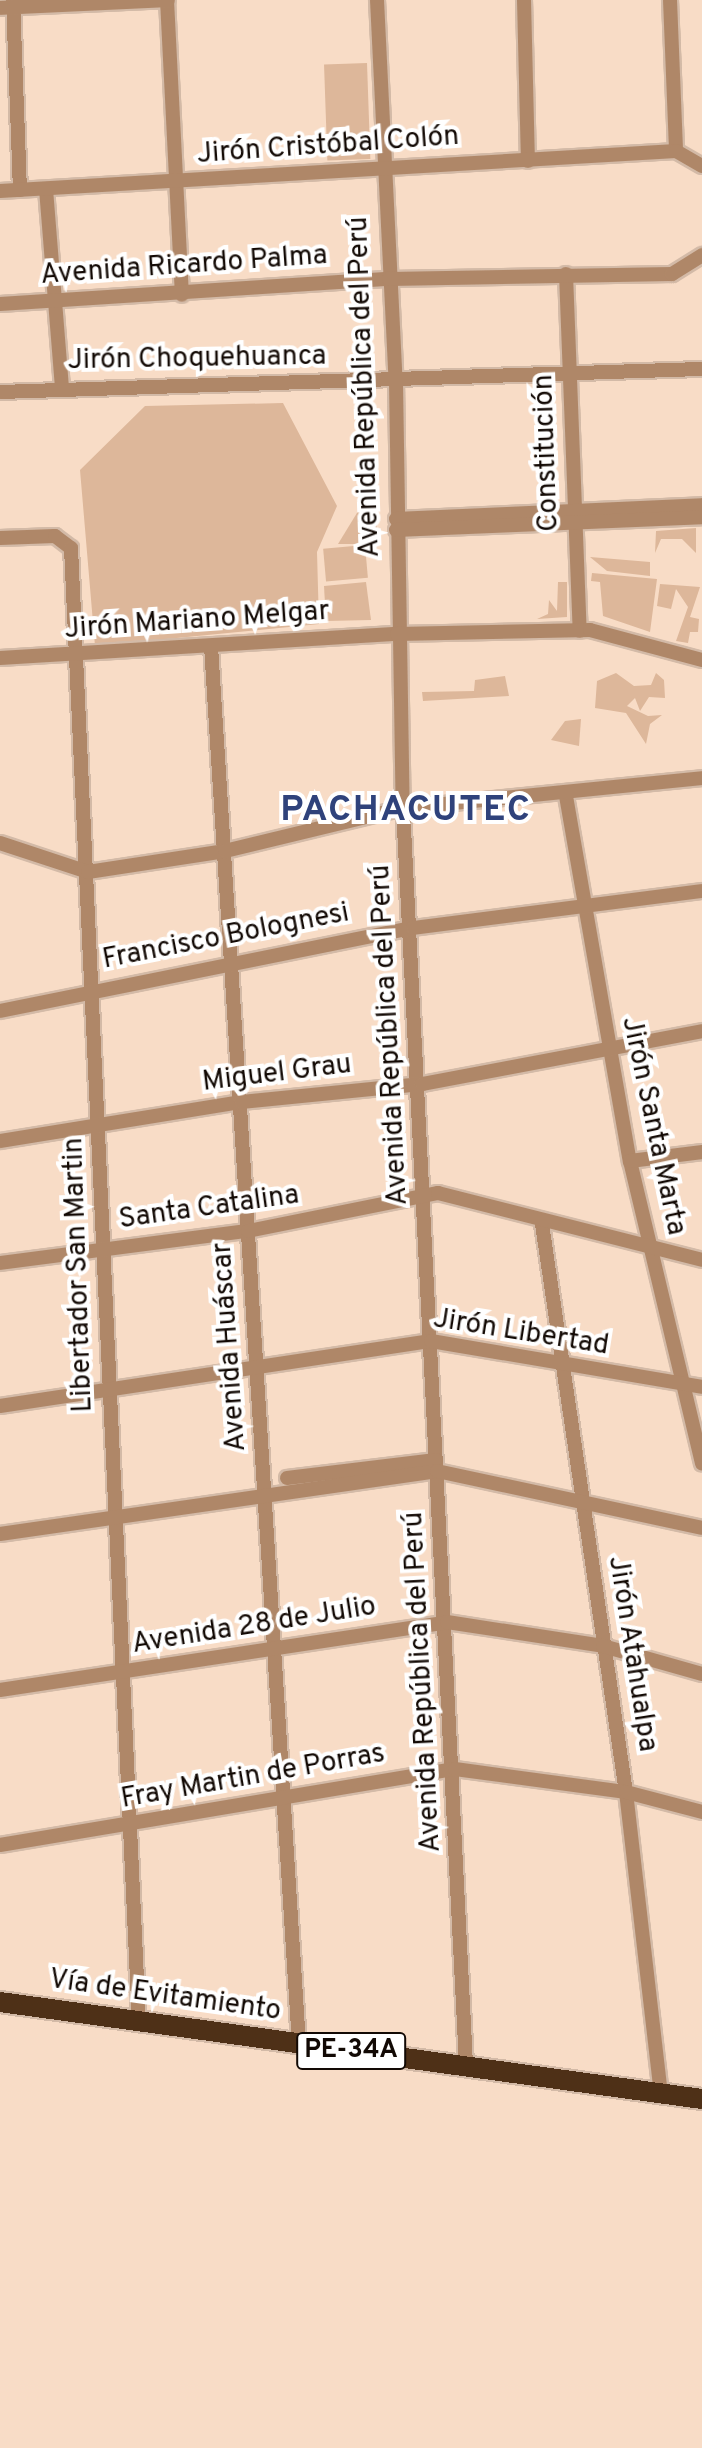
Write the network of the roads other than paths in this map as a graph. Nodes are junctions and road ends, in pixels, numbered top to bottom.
1 (168, 0) edge
2 (377, 0) edge
3 (524, 0) edge
4 (670, 0) edge
5 (9, 5) edge
6 (676, 151) junction
7 (528, 161) junction
8 (385, 162) junction
9 (702, 166) edge
10 (176, 183) junction
11 (46, 189) junction
12 (20, 190) junction
13 (0, 191) edge
14 (702, 255) edge
15 (566, 274) junction
16 (389, 279) junction
17 (182, 295) junction
18 (58, 300) junction
19 (0, 304) edge
20 (702, 369) edge
21 (570, 375) junction
22 (396, 382) junction
23 (62, 388) junction
24 (0, 392) edge
25 (702, 505) edge
26 (576, 507) junction
27 (702, 517) edge
28 (575, 523) junction
29 (396, 524) junction
30 (0, 538) edge
31 (580, 631) junction
32 (397, 634) junction
33 (211, 646) junction
34 (74, 654) junction
35 (0, 658) edge
36 (702, 660) edge
37 (702, 778) edge
38 (566, 796) junction
39 (403, 808) junction
40 (0, 843) edge
41 (225, 851) junction
42 (88, 872) junction
43 (702, 891) edge
44 (583, 904) junction
45 (413, 928) junction
46 (232, 962) junction
47 (93, 990) junction
48 (0, 1011) edge
49 (702, 1031) edge
50 (607, 1045) junction
51 (422, 1084) junction
52 (241, 1102) junction
53 (99, 1127) junction
54 (0, 1141) edge
55 (702, 1152) edge
56 (630, 1161) junction
57 (426, 1199) junction
58 (542, 1224) junction
59 (248, 1231) junction
60 (652, 1249) junction
61 (104, 1250) junction
62 (702, 1260) edge
63 (0, 1263) edge
64 (431, 1341) junction
65 (257, 1363) junction
66 (564, 1367) junction
67 (686, 1382) junction
68 (110, 1386) junction
69 (702, 1387) edge
70 (0, 1406) edge
71 (702, 1464) edge
72 (437, 1466) junction
73 (287, 1478) dead end
74 (265, 1492) junction
75 (583, 1498) junction
76 (115, 1516) junction
77 (702, 1528) edge
78 (0, 1534) edge
79 (447, 1622) junction
80 (603, 1646) junction
81 (274, 1651) junction
82 (122, 1673) junction
83 (702, 1674) edge
84 (0, 1690) edge
85 (455, 1769) junction
86 (626, 1792) junction
87 (284, 1799) junction
88 (702, 1812) edge
89 (130, 1824) junction
90 (0, 1845) edge
91 (0, 2002) edge
92 (139, 2021) junction
93 (299, 2044) junction
94 (466, 2066) junction
95 (661, 2093) junction
96 (702, 2099) edge

1 - 5 street
1 - 10 street
2 - 8 street, Avenida República del Perú
3 - 7 street
4 - 6 street
5 - 12 street
6 - 7 street, Jirón Cristóbal Colón
6 - 9 street
7 - 8 street, Jirón Cristóbal Colón
8 - 10 street, Jirón Cristóbal Colón
8 - 16 street, Avenida República del Perú
10 - 11 street, Jirón Cristóbal Colón
10 - 17 street
11 - 12 street, Jirón Cristóbal Colón
11 - 18 street
12 - 13 street, Jirón Cristóbal Colón
14 - 15 street, Avenida Ricardo Palma
15 - 16 street, Avenida Ricardo Palma
15 - 21 street, Constitución
16 - 17 street, Avenida Ricardo Palma
16 - 22 street, Avenida República del Perú
17 - 18 street, Avenida Ricardo Palma
18 - 19 street, Avenida Ricardo Palma
18 - 23 street
20 - 21 street, Jirón Choquehuanca
21 - 22 street, Jirón Choquehuanca
21 - 26 street, Constitución
22 - 23 street, Jirón Choquehuanca
22 - 29 street, Avenida República del Perú
23 - 24 street, Jirón Choquehuanca
25 - 26 street
26 - 28 street, Constitución
26 - 29 street
27 - 28 street
28 - 29 street
28 - 31 street, Constitución
29 - 32 street, Avenida República del Perú
30 - 34 street, Libertador San Martin
31 - 32 street, Jirón Mariano Melgar
31 - 36 street, Jirón Mariano Melgar
32 - 33 street, Jirón Mariano Melgar
32 - 39 street, Avenida República del Perú
33 - 34 street, Jirón Mariano Melgar
33 - 41 street, Avenida Huáscar
34 - 35 street, Jirón Mariano Melgar
34 - 42 street, Libertador San Martin
37 - 38 street
38 - 39 street
38 - 44 street, Jirón Santa Marta
39 - 41 street
39 - 45 street, Avenida República del Perú
40 - 42 street
41 - 42 street
41 - 46 street, Avenida Huáscar
42 - 47 street, Libertador San Martin
43 - 44 street, Francisco Bolognesi
44 - 45 street, Francisco Bolognesi
44 - 50 street, Jirón Santa Marta
45 - 46 street, Francisco Bolognesi
45 - 51 street, Avenida República del Perú
46 - 47 street, Francisco Bolognesi
46 - 52 street, Avenida Huáscar
47 - 48 street, Francisco Bolognesi
47 - 53 street, Libertador San Martin
49 - 50 street, Miguel Grau
50 - 51 street, Miguel Grau
50 - 56 street, Jirón Santa Marta
51 - 52 street, Miguel Grau
51 - 57 street, Avenida República del Perú
52 - 53 street, Miguel Grau
52 - 59 street, Avenida Huáscar
53 - 54 street, Miguel Grau
53 - 61 street, Libertador San Martin
55 - 56 street
56 - 60 street, Jirón Santa Marta
57 - 58 street, Santa Catalina
57 - 59 street, Santa Catalina
57 - 64 street, Avenida República del Perú
58 - 60 street, Santa Catalina
58 - 66 street, Jirón Atahualpa
59 - 61 street, Santa Catalina
59 - 65 street, Avenida Huáscar
60 - 62 street, Santa Catalina
60 - 67 street, Jirón Santa Marta
61 - 63 street, Santa Catalina
61 - 68 street, Libertador San Martin
64 - 65 street, Jirón Libertad
64 - 66 street, Jirón Libertad
64 - 72 street, Avenida República del Perú
65 - 68 street, Jirón Libertad
65 - 74 street, Avenida Huáscar
66 - 67 street, Jirón Libertad
66 - 75 street, Jirón Atahualpa
67 - 69 street, Jirón Libertad
67 - 71 street, Jirón Santa Marta
68 - 70 street, Jirón Libertad
68 - 76 street, Libertador San Martin
72 - 73 street
72 - 74 street
72 - 75 street
72 - 79 street, Avenida República del Perú
74 - 76 street
74 - 81 street, Avenida Huáscar
75 - 77 street
75 - 80 street, Jirón Atahualpa
76 - 78 street
76 - 82 street, Libertador San Martin
79 - 80 street, Avenida 28 de Julio
79 - 81 street, Avenida 28 de Julio
79 - 85 street, Avenida República del Perú
80 - 83 street, Avenida 28 de Julio
80 - 86 street, Jirón Atahualpa
81 - 82 street, Avenida 28 de Julio
81 - 87 street, Avenida Huáscar
82 - 84 street, Avenida 28 de Julio
82 - 89 street, Libertador San Martin
85 - 86 street, Fray Martin de Porras
85 - 87 street, Fray Martin de Porras
85 - 94 street, Avenida República del Perú
86 - 88 street, Fray Martin de Porras
86 - 95 street, Jirón Atahualpa
87 - 89 street, Fray Martin de Porras
87 - 93 street, Avenida Huáscar
89 - 90 street, Fray Martin de Porras
89 - 92 street, Libertador San Martin
91 - 92 highway, Vía de Evitamiento / PE-34A
92 - 93 highway, Vía de Evitamiento / PE-34A
93 - 94 highway, Vía de Evitamiento / PE-34A
94 - 95 highway, Vía de Evitamiento / PE-34A
95 - 96 highway, Vía de Evitamiento / PE-34A

